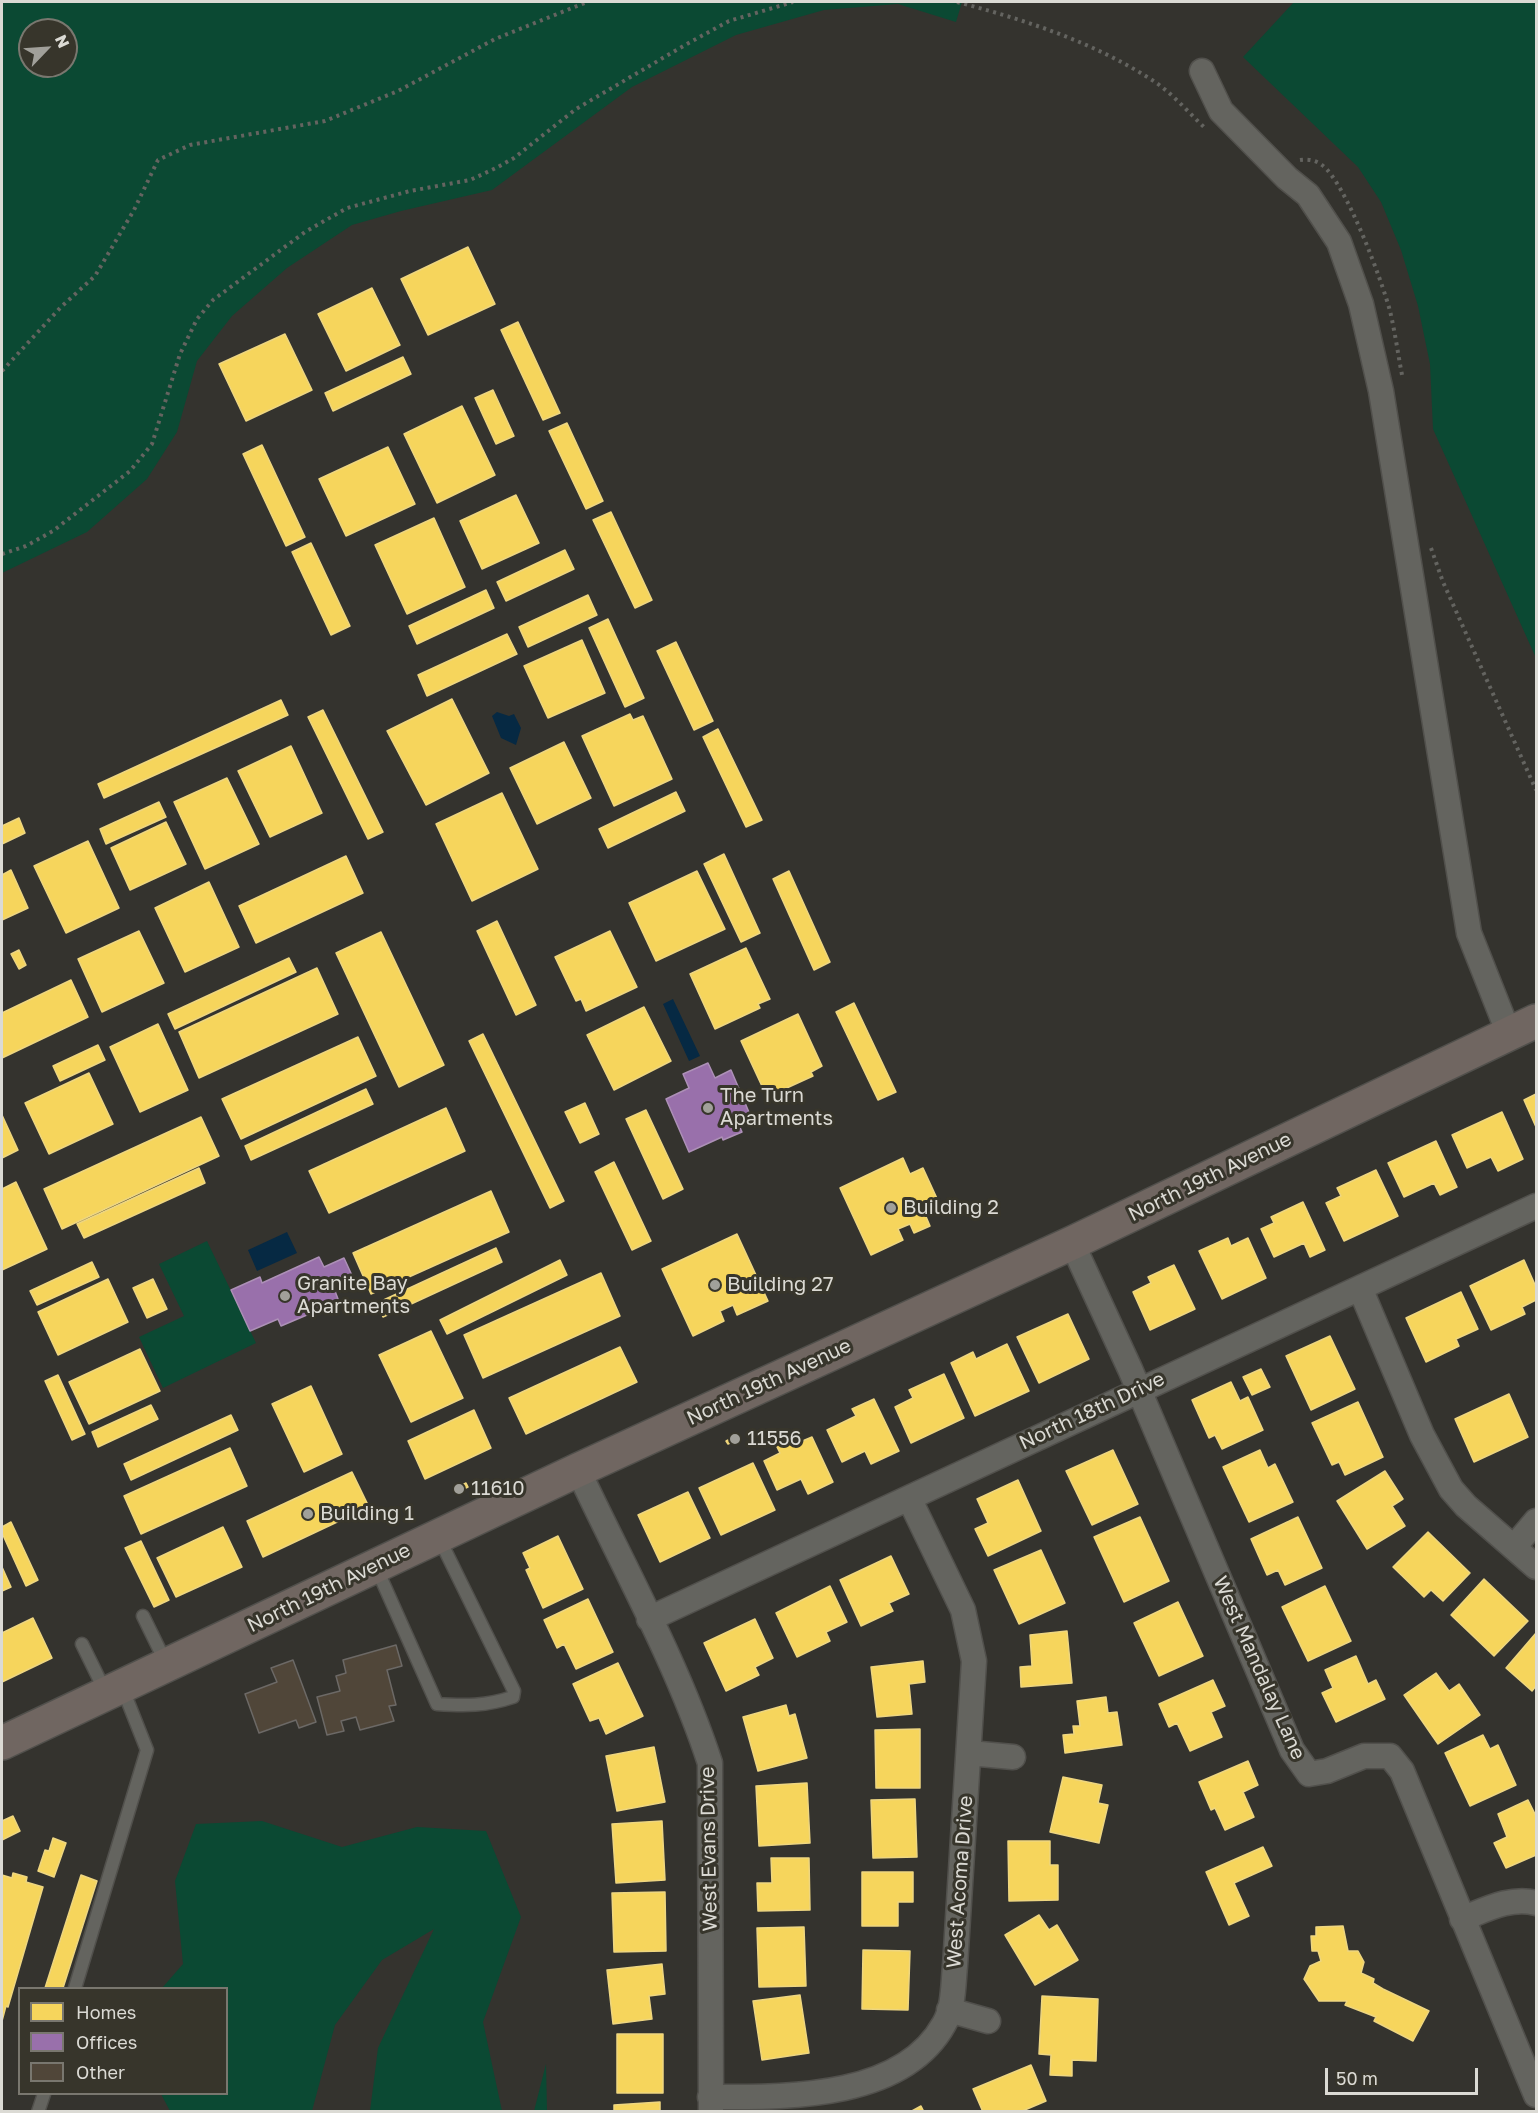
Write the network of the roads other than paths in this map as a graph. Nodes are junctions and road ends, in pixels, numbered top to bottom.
1 (1202, 71) dead end
2 (1523, 1027) edge
3 (1536, 1206) edge
4 (1072, 1243) junction
5 (1360, 1288) junction
6 (1138, 1390) junction
7 (578, 1470) junction
8 (909, 1498) junction
9 (1536, 1521) edge
10 (438, 1536) junction
11 (1514, 1547) junction
12 (375, 1566) junction
13 (1536, 1567) edge
14 (143, 1616) dead end
15 (649, 1619) junction
16 (82, 1644) dead end
17 (167, 1666) junction
18 (114, 1691) junction
19 (2, 1743) edge
20 (969, 1753) junction
21 (1013, 1757) dead end
22 (1536, 1903) edge
23 (1462, 1919) junction
24 (76, 1987) edge
25 (949, 2010) junction
26 (987, 2021) dead end
27 (44, 2095) edge
28 (1536, 2095) edge
29 (711, 2104) edge
30 (38, 2112) edge

1 - 2 street
2 - 4 main road, North 19th Avenue
3 - 5 street, North 18th Drive
4 - 6 street, West Mandalay Lane
4 - 7 main road, North 19th Avenue
5 - 6 street, North 18th Drive
5 - 11 street
6 - 8 street, North 18th Drive
6 - 23 street, West Mandalay Lane
7 - 10 main road, North 19th Avenue
7 - 15 street, West Evans Drive
8 - 15 street, North 18th Drive
8 - 20 street, West Acoma Drive
9 - 11 street
10 - 12 main road, North 19th Avenue
10 - 12 lane
11 - 13 street
12 - 17 main road, North 19th Avenue
14 - 17 lane
15 - 29 street, West Evans Drive
16 - 18 lane
17 - 18 main road, North 19th Avenue
18 - 19 main road, North 19th Avenue
18 - 24 lane
20 - 21 street
20 - 25 street, West Acoma Drive
22 - 23 street
23 - 28 street, West Mandalay Lane
25 - 26 street
25 - 29 street, West Acoma Drive
27 - 30 lane

